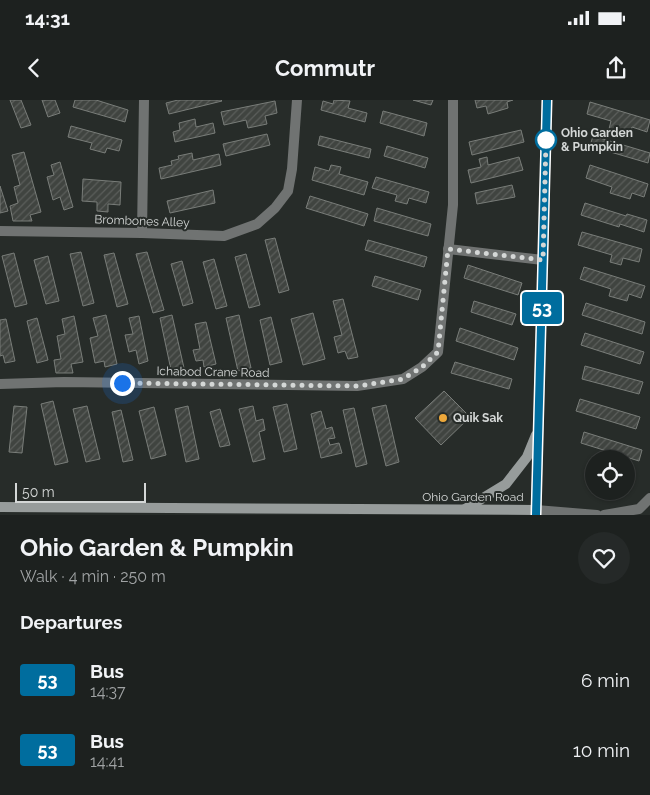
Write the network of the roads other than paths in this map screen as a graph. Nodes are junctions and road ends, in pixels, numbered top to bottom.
1 (144, 100) edge
2 (297, 100) edge
3 (453, 100) edge
4 (547, 100) edge
5 (0, 231) edge
6 (142, 233) junction
7 (448, 249) junction
8 (543, 260) junction
9 (0, 384) edge
10 (538, 430) junction
11 (650, 498) edge
12 (0, 507) edge
13 (463, 510) junction
14 (536, 513) edge
15 (597, 515) edge
16 (604, 515) edge

1 - 6 street
2 - 6 street, Brombones Alley
3 - 7 street, Ichabod Crane Road
4 - 8 street, Ohio Garden Road
5 - 6 street, Brombones Alley
7 - 8 street
7 - 9 street, Ichabod Crane Road
8 - 10 street, Ohio Garden Road
10 - 13 street
10 - 14 street, Ohio Garden Road
11 - 16 street
12 - 13 street, Ohio Garden Road
13 - 14 street, Ohio Garden Road
14 - 15 street

